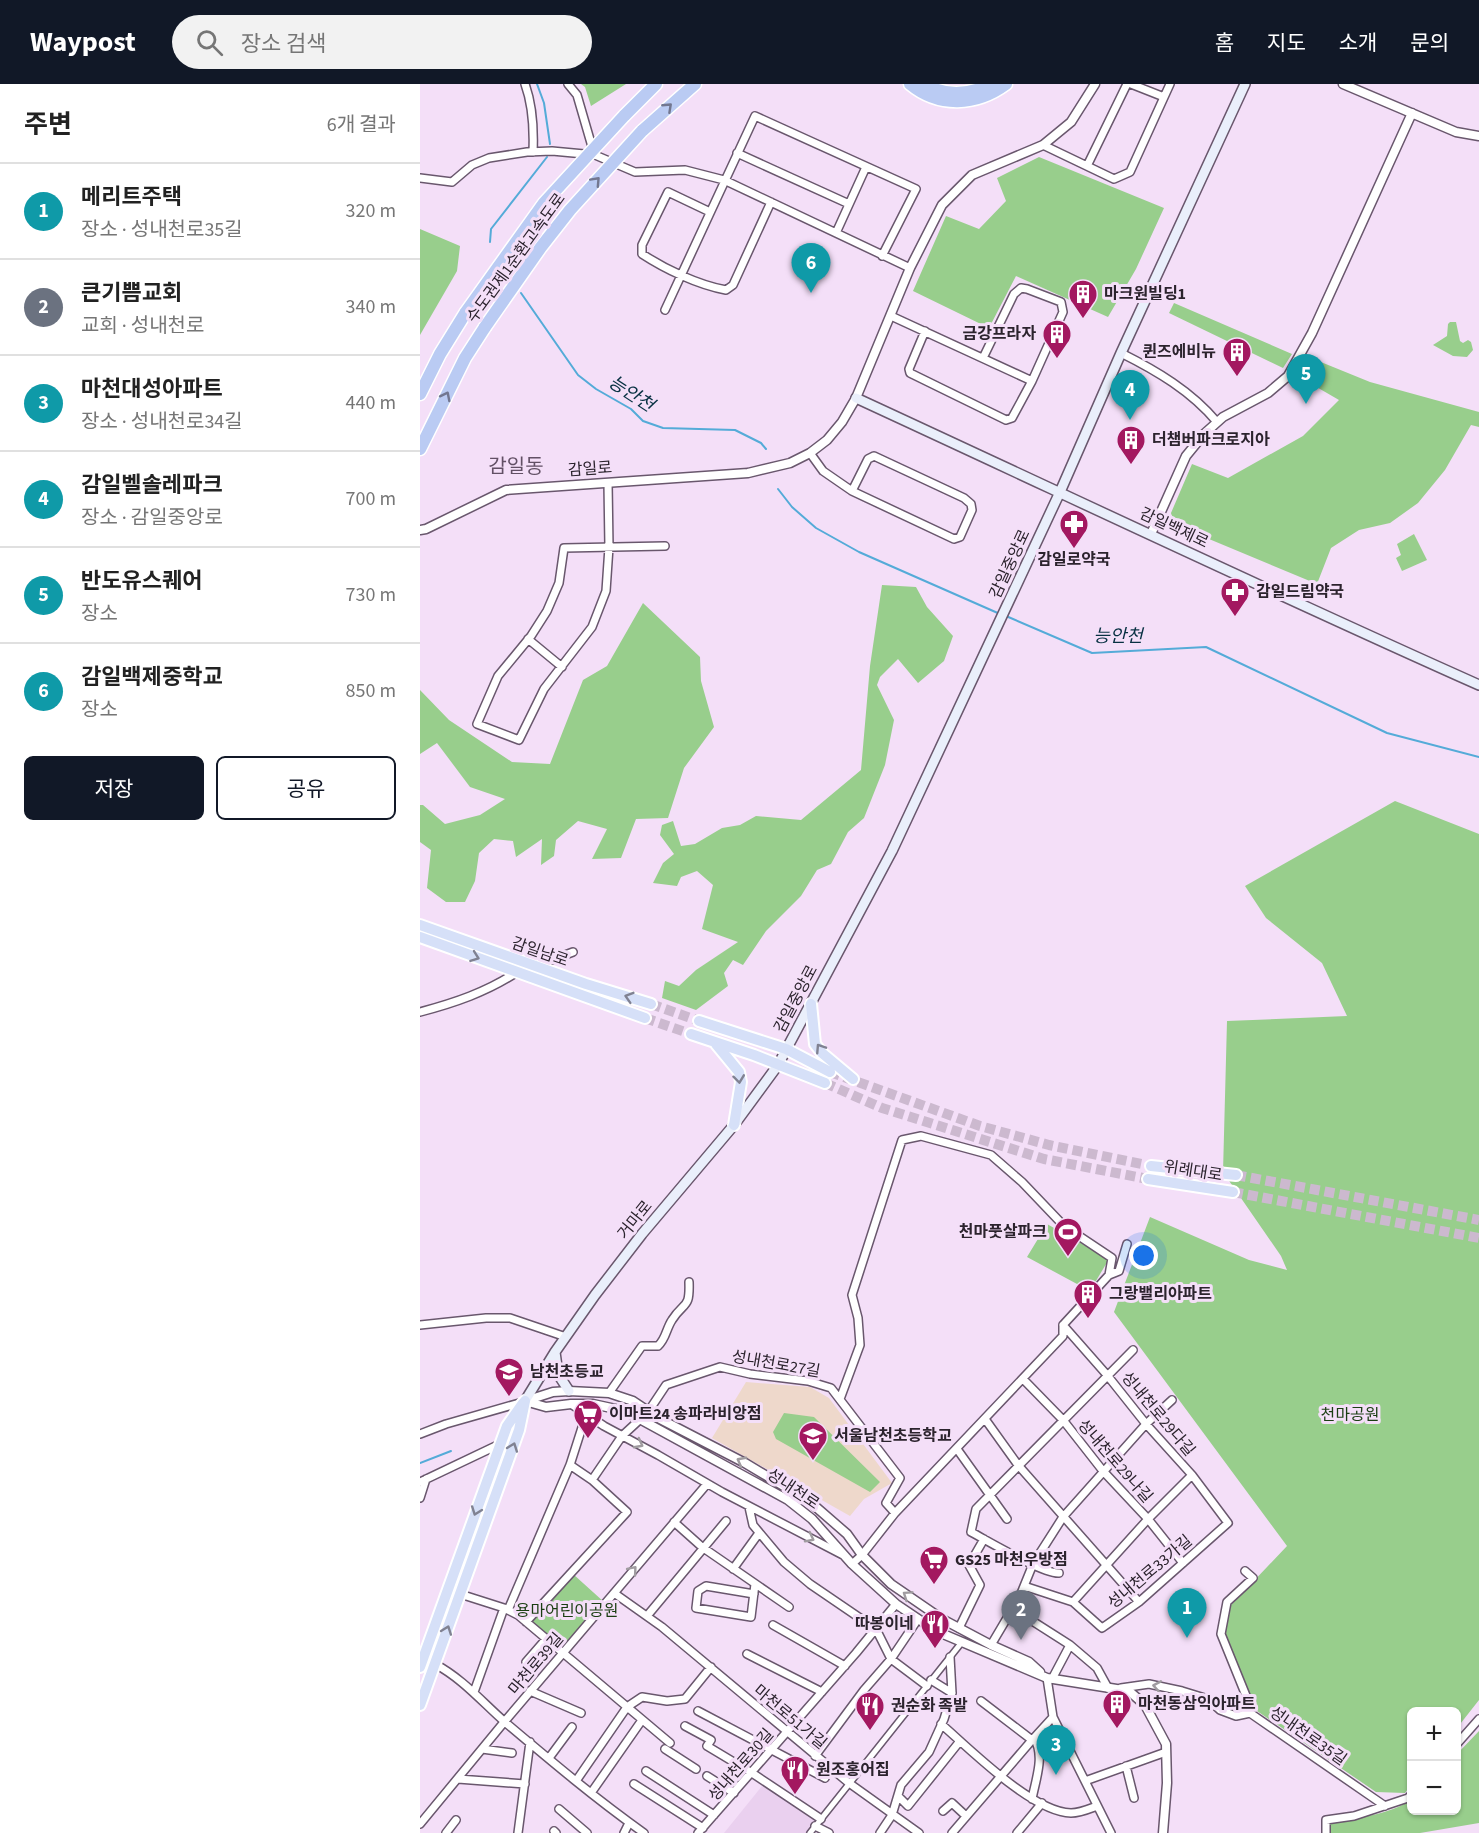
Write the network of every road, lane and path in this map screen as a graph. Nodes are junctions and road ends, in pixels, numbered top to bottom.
1 (525, 84) edge
2 (568, 84) edge
3 (694, 84) edge
4 (910, 84) edge
5 (925, 84) edge
6 (990, 84) edge
7 (1006, 84) edge
8 (1095, 84) edge
9 (1129, 84) edge
10 (1170, 84) edge
11 (1245, 84) edge
12 (1343, 84) edge
13 (653, 85) edge
14 (1164, 97) junction
15 (1412, 113) junction
16 (1479, 136) edge
17 (1043, 145) junction
18 (532, 152) junction
19 (737, 153) junction
20 (595, 155) junction
21 (1087, 166) junction
22 (866, 167) junction
23 (420, 178) edge
24 (724, 180) junction
25 (771, 202) junction
26 (849, 204) junction
27 (710, 212) junction
28 (836, 233) junction
29 (882, 256) junction
30 (910, 268) junction
31 (681, 274) junction
32 (665, 310) dead end
33 (891, 316) junction
34 (925, 331) junction
35 (1120, 353) junction
36 (983, 358) junction
37 (1032, 381) junction
38 (420, 394) edge
39 (856, 398) junction
40 (1217, 422) junction
41 (420, 449) edge
42 (810, 453) junction
43 (608, 483) junction
44 (852, 491) junction
45 (1060, 492) junction
46 (420, 530) edge
47 (1151, 534) junction
48 (665, 546) dead end
49 (609, 547) junction
50 (528, 639) junction
51 (562, 667) junction
52 (1479, 686) edge
53 (420, 925) edge
54 (420, 937) edge
55 (573, 952) dead end
56 (536, 966) junction
57 (517, 972) junction
58 (651, 1004) tunnel mouth
59 (810, 1004) junction
60 (420, 1012) edge
61 (645, 1018) tunnel mouth
62 (699, 1021) tunnel mouth
63 (691, 1034) tunnel mouth
64 (714, 1042) junction
65 (786, 1049) junction
66 (778, 1065) junction
67 (830, 1071) tunnel mouth
68 (852, 1079) dead end
69 (825, 1083) tunnel mouth
70 (734, 1125) junction
71 (1151, 1167) tunnel mouth
72 (1236, 1175) tunnel mouth
73 (1148, 1179) tunnel mouth
74 (1233, 1192) tunnel mouth
75 (1127, 1244) dead end
76 (1109, 1275) junction
77 (689, 1282) dead end
78 (420, 1325) edge
79 (1063, 1325) junction
80 (566, 1337) junction
81 (1133, 1350) dead end
82 (555, 1352) junction
83 (1107, 1375) junction
84 (1023, 1379) junction
85 (569, 1391) junction
86 (609, 1393) junction
87 (840, 1399) junction
88 (1172, 1400) dead end
89 (525, 1401) junction
90 (571, 1404) junction
91 (648, 1412) junction
92 (586, 1415) junction
93 (640, 1419) junction
94 (985, 1419) junction
95 (1063, 1420) junction
96 (1146, 1424) junction
97 (420, 1434) edge
98 (622, 1436) junction
99 (500, 1444) junction
100 (957, 1449) junction
101 (570, 1465) junction
102 (1018, 1466) junction
103 (1103, 1471) junction
104 (1192, 1475) junction
105 (423, 1480) edge
106 (592, 1480) junction
107 (707, 1484) junction
108 (990, 1494) junction
109 (420, 1498) edge
110 (749, 1507) junction
111 (896, 1513) junction
112 (1062, 1517) junction
113 (1007, 1519) dead end
114 (1148, 1519) junction
115 (726, 1521) dead end
116 (674, 1522) junction
117 (1228, 1523) joint
118 (759, 1533) junction
119 (984, 1539) junction
120 (702, 1547) junction
121 (842, 1554) junction
122 (862, 1555) junction
123 (1183, 1563) junction
124 (852, 1564) junction
125 (1033, 1564) junction
126 (1107, 1566) junction
127 (733, 1569) junction
128 (1245, 1571) dead end
129 (1059, 1572) dead end
130 (755, 1584) junction
131 (1024, 1586) junction
132 (614, 1593) junction
133 (460, 1594) junction
134 (754, 1594) junction
135 (1074, 1602) junction
136 (1139, 1602) junction
137 (896, 1604) junction
138 (789, 1607) dead end
139 (1012, 1608) junction
140 (506, 1609) junction
141 (647, 1616) junction
142 (918, 1619) junction
143 (526, 1622) junction
144 (773, 1625) dead end
145 (959, 1628) junction
146 (876, 1629) junction
147 (546, 1639) junction
148 (962, 1642) junction
149 (991, 1645) junction
150 (1070, 1645) junction
151 (563, 1653) junction
152 (747, 1654) dead end
153 (950, 1657) junction
154 (891, 1659) junction
155 (526, 1662) dead end
156 (435, 1664) junction
157 (845, 1666) junction
158 (420, 1667) edge
159 (711, 1667) junction
160 (1050, 1679) junction
161 (929, 1683) junction
162 (1111, 1688) junction
163 (530, 1691) junction
164 (474, 1692) junction
165 (822, 1692) junction
166 (952, 1693) junction
167 (981, 1701) dead end
168 (420, 1705) edge
169 (627, 1707) junction
170 (698, 1711) dead end
171 (581, 1713) dead end
172 (1250, 1713) junction
173 (1053, 1717) junction
174 (1479, 1719) edge
175 (642, 1720) junction
176 (505, 1721) junction
177 (941, 1724) junction
178 (685, 1726) dead end
179 (572, 1727) dead end
180 (787, 1733) junction
181 (1033, 1739) junction
182 (1461, 1739) edge
183 (960, 1741) junction
184 (530, 1742) junction
185 (482, 1749) junction
186 (771, 1750) junction
187 (513, 1752) dead end
188 (1166, 1752) junction
189 (815, 1756) junction
190 (549, 1758) junction
191 (1125, 1766) junction
192 (696, 1768) dead end
193 (646, 1771) dead end
194 (752, 1773) junction
195 (707, 1776) dead end
196 (1000, 1776) junction
197 (825, 1778) dead end
198 (458, 1779) junction
199 (576, 1781) junction
200 (1085, 1781) junction
201 (849, 1783) junction
202 (525, 1784) junction
203 (634, 1784) dead end
204 (591, 1793) junction
205 (734, 1793) junction
206 (898, 1796) junction
207 (1134, 1798) dead end
208 (1407, 1798) edge
209 (1032, 1799) junction
210 (1041, 1803) junction
211 (1097, 1806) junction
212 (1385, 1806) junction
213 (559, 1809) dead end
214 (943, 1811) dead end
215 (714, 1815) junction
216 (892, 1815) junction
217 (966, 1816) junction
218 (821, 1819) junction
219 (456, 1820) dead end
220 (629, 1823) junction
221 (420, 1824) edge
222 (815, 1826) junction
223 (700, 1831) edge
224 (446, 1833) edge
225 (518, 1833) edge
226 (587, 1833) edge
227 (624, 1833) edge
228 (644, 1833) edge
229 (810, 1833) edge
230 (829, 1833) edge
231 (880, 1833) edge
232 (920, 1833) edge
233 (952, 1833) edge
234 (1017, 1833) edge
235 (1111, 1833) edge
236 (1163, 1833) edge
237 (1326, 1833) edge

1 - 18 street
2 - 20 street
41 -> 3 highway, 수도권제1순환고속도로, bridge
4 - 7 highway
5 - 6 highway
8 - 17 street, 감일로
9 - 14 street
9 - 21 street
10 - 14 street
11 - 35 main road, 감일중앙로
12 - 15 street
13 - 38 highway, 수도권제1순환고속도로, bridge
14 - 21 street
15 - 16 street
15 - 40 street
17 - 21 street
17 - 30 street, 감일로
18 - 20 street
18 - 23 street
19 - 22 street
19 - 24 street
19 - 26 street
20 - 24 street
22 - 26 street
22 - 29 street
24 - 25 street
24 - 27 street
25 - 28 street
25 - 31 street
26 - 28 street
27 - 31 street
27 - 31 street
28 - 29 street
29 - 30 street
30 - 33 street, 감일로
31 - 32 street
33 - 34 street
33 - 39 street, 감일로
34 - 36 street
34 - 37 street
35 - 40 street
35 - 45 main road, 감일중앙로
36 - 37 street
36 - 37 street
39 - 42 street, 감일로
39 - 45 main road, 감일백제로
40 - 47 street
42 - 43 street, 감일로
42 - 44 street
43 - 46 street, 감일로
43 - 49 street
44 - 44 street
45 - 47 main road, 감일백제로
45 - 59 main road, 감일중앙로
47 - 52 main road, 감일백제로
48 - 49 street
49 - 50 street
49 - 51 street
50 - 51 street
50 - 51 street
53 - 56 main road, 감일남로
54 -> 57 main road, 감일남로
55 - 56 street
58 -> 56 main road, 감일남로
57 - 60 street
57 - 61 main road, 감일남로
59 - 65 main road, 감일중앙로
68 -> 59 main road
62 - 65 main road
63 - 64 main road
64 - 66 main road
64 -> 70 main road
65 - 66 main road, 감일중앙로
65 - 67 main road
66 - 69 main road
66 - 70 main road, 거마로
70 - 80 main road, 거마로
71 - 72 main road, 위례대로
73 - 74 main road, 위례대로
75 - 76 street
76 - 79 street
76 - 87 street
77 - 86 street
78 - 80 street
79 - 83 street, 성내천로29다길
79 - 84 street
80 - 82 main road, 거마로
81 - 83 street
82 - 85 main road
82 - 89 main road, 거마로
83 - 95 street
83 - 96 street, 성내천로29다길
84 - 94 street
84 - 95 street, 성내천로29나길
85 - 86 street, 성내천로
85 - 89 street, 성내천로
86 - 91 street, 성내천로
87 - 91 street, 성내천로27길
87 - 111 street, 성내천로27길
88 - 96 street
89 - 90 street, 성내천로
89 - 97 street, 성내천로
89 - 99 main road, 거마로
133 -> 89 main road, 거마로
90 - 92 street
90 - 93 street, 성내천로
91 - 93 street, 성내천로27길
122 -> 91 street, 성내천로
92 - 98 street
92 - 101 street
93 - 98 street, 성내천로27길
93 - 121 street, 성내천로
94 - 100 street
94 - 102 street
95 - 102 street
95 - 103 street, 성내천로29나길
96 - 103 street
96 - 104 street, 성내천로29다길
98 - 106 street
98 -> 107 street
99 - 105 street
99 -> 158 main road, 거마로
100 - 108 street
100 - 111 street
101 - 106 street
101 - 140 street
102 - 108 street
102 - 112 street
103 - 112 street
103 - 114 street, 성내천로29나길
104 - 114 street
104 - 117 street, 성내천로29다길
105 - 109 street
106 - 143 street
107 - 110 street
107 - 116 street, 마천로39길
108 - 113 street
108 - 119 street
110 - 118 street
110 -> 121 street
111 - 122 street
112 - 125 street
112 - 126 street
114 - 123 street, 성내천로29나길
114 - 126 street
115 - 120 street
116 - 120 street
132 -> 116 street, 마천로39길
117 - 123 street, 성내천로33가길
118 - 127 street
118 - 146 street
119 - 125 street
119 - 145 street
120 - 127 street
120 - 141 street
121 - 124 street, 성내천로
122 - 124 street
145 -> 122 street, 성내천로
123 - 136 street, 성내천로33가길
124 - 137 street, 성내천로
125 - 129 street
125 - 131 street
126 - 135 street
126 - 136 street
127 - 130 street
128 - 172 street
130 - 134 street
130 - 138 street
131 - 135 street, 성내천로33가길
131 - 139 street
132 - 141 street, 마천로51가길
132 - 151 street, 마천로39길
133 - 140 street
156 -> 133 main road, 거마로
134 - 134 street
135 - 136 street, 성내천로33가길
137 - 142 street, 성내천로
137 - 146 street, 성내천로30길
139 - 149 street
139 - 150 street
140 - 143 street
140 - 164 street
141 - 159 street, 마천로51가길
142 - 148 street, 성내천로
142 - 154 street
143 - 147 street
144 - 157 street
145 - 149 street, 성내천로
146 - 154 street
146 - 157 street, 성내천로30길
147 - 151 street
147 - 155 street
148 - 153 street
148 - 160 street, 성내천로
149 - 160 street, 성내천로
150 - 160 street
150 - 162 street
151 - 163 street, 마천로39길
151 - 169 street
152 - 165 street
153 - 161 street
153 - 166 street
154 - 161 street
154 - 189 street
156 - 164 street
156 - 168 main road, 거마로
157 - 165 street, 성내천로30길
159 - 169 street
159 - 180 street, 마천로51가길
160 - 162 street, 성내천로
160 - 173 street
161 - 166 street
161 - 201 street
172 -> 162 street, 성내천로35길
162 - 188 street, 성내천로
163 - 171 street
163 - 176 street, 마천로39길
164 - 176 street
165 - 180 street, 성내천로30길
166 - 177 street
167 - 181 street
169 - 175 street
169 - 199 street
170 - 186 street
172 - 212 street, 성내천로35길
173 - 181 street
173 - 200 street
174 - 182 street
175 - 192 street
175 - 204 street
176 - 184 street
176 - 185 street, 마천로39길
177 - 183 street
177 - 206 street
178 - 194 street
179 - 190 street
180 - 186 street, 성내천로30길
180 - 189 street, 마천로51가길
181 - 196 street
181 - 209 street
183 - 196 street
183 - 206 street
184 - 190 street
184 - 202 street
185 - 187 street
185 - 198 street, 마천로39길
186 - 194 street, 성내천로30길
186 - 197 street
188 - 191 street
188 - 236 street, 성내천로
189 - 201 street, 마천로51가길
190 - 199 street
191 - 200 street
191 - 207 street
193 - 215 street
194 - 205 street, 성내천로30길
194 - 218 street
195 - 205 street
196 - 209 street
196 - 217 street
198 - 202 street
198 - 221 street, 마천로39길
199 - 204 street
200 - 211 street
201 - 216 street, 마천로51가길
201 - 218 street
202 - 225 street
203 - 223 street
204 - 220 street
205 - 215 street, 성내천로30길
206 - 216 street
208 - 212 street
209 - 210 street
210 - 211 street
210 - 234 street
211 - 235 street
212 - 237 street
213 - 226 street
214 - 217 street
215 - 223 street, 성내천로30길
216 - 231 street
216 - 232 street, 마천로51가길
217 - 233 street
218 - 222 street
219 - 224 street
220 - 227 street
220 - 228 street
222 - 229 street
222 - 230 street

